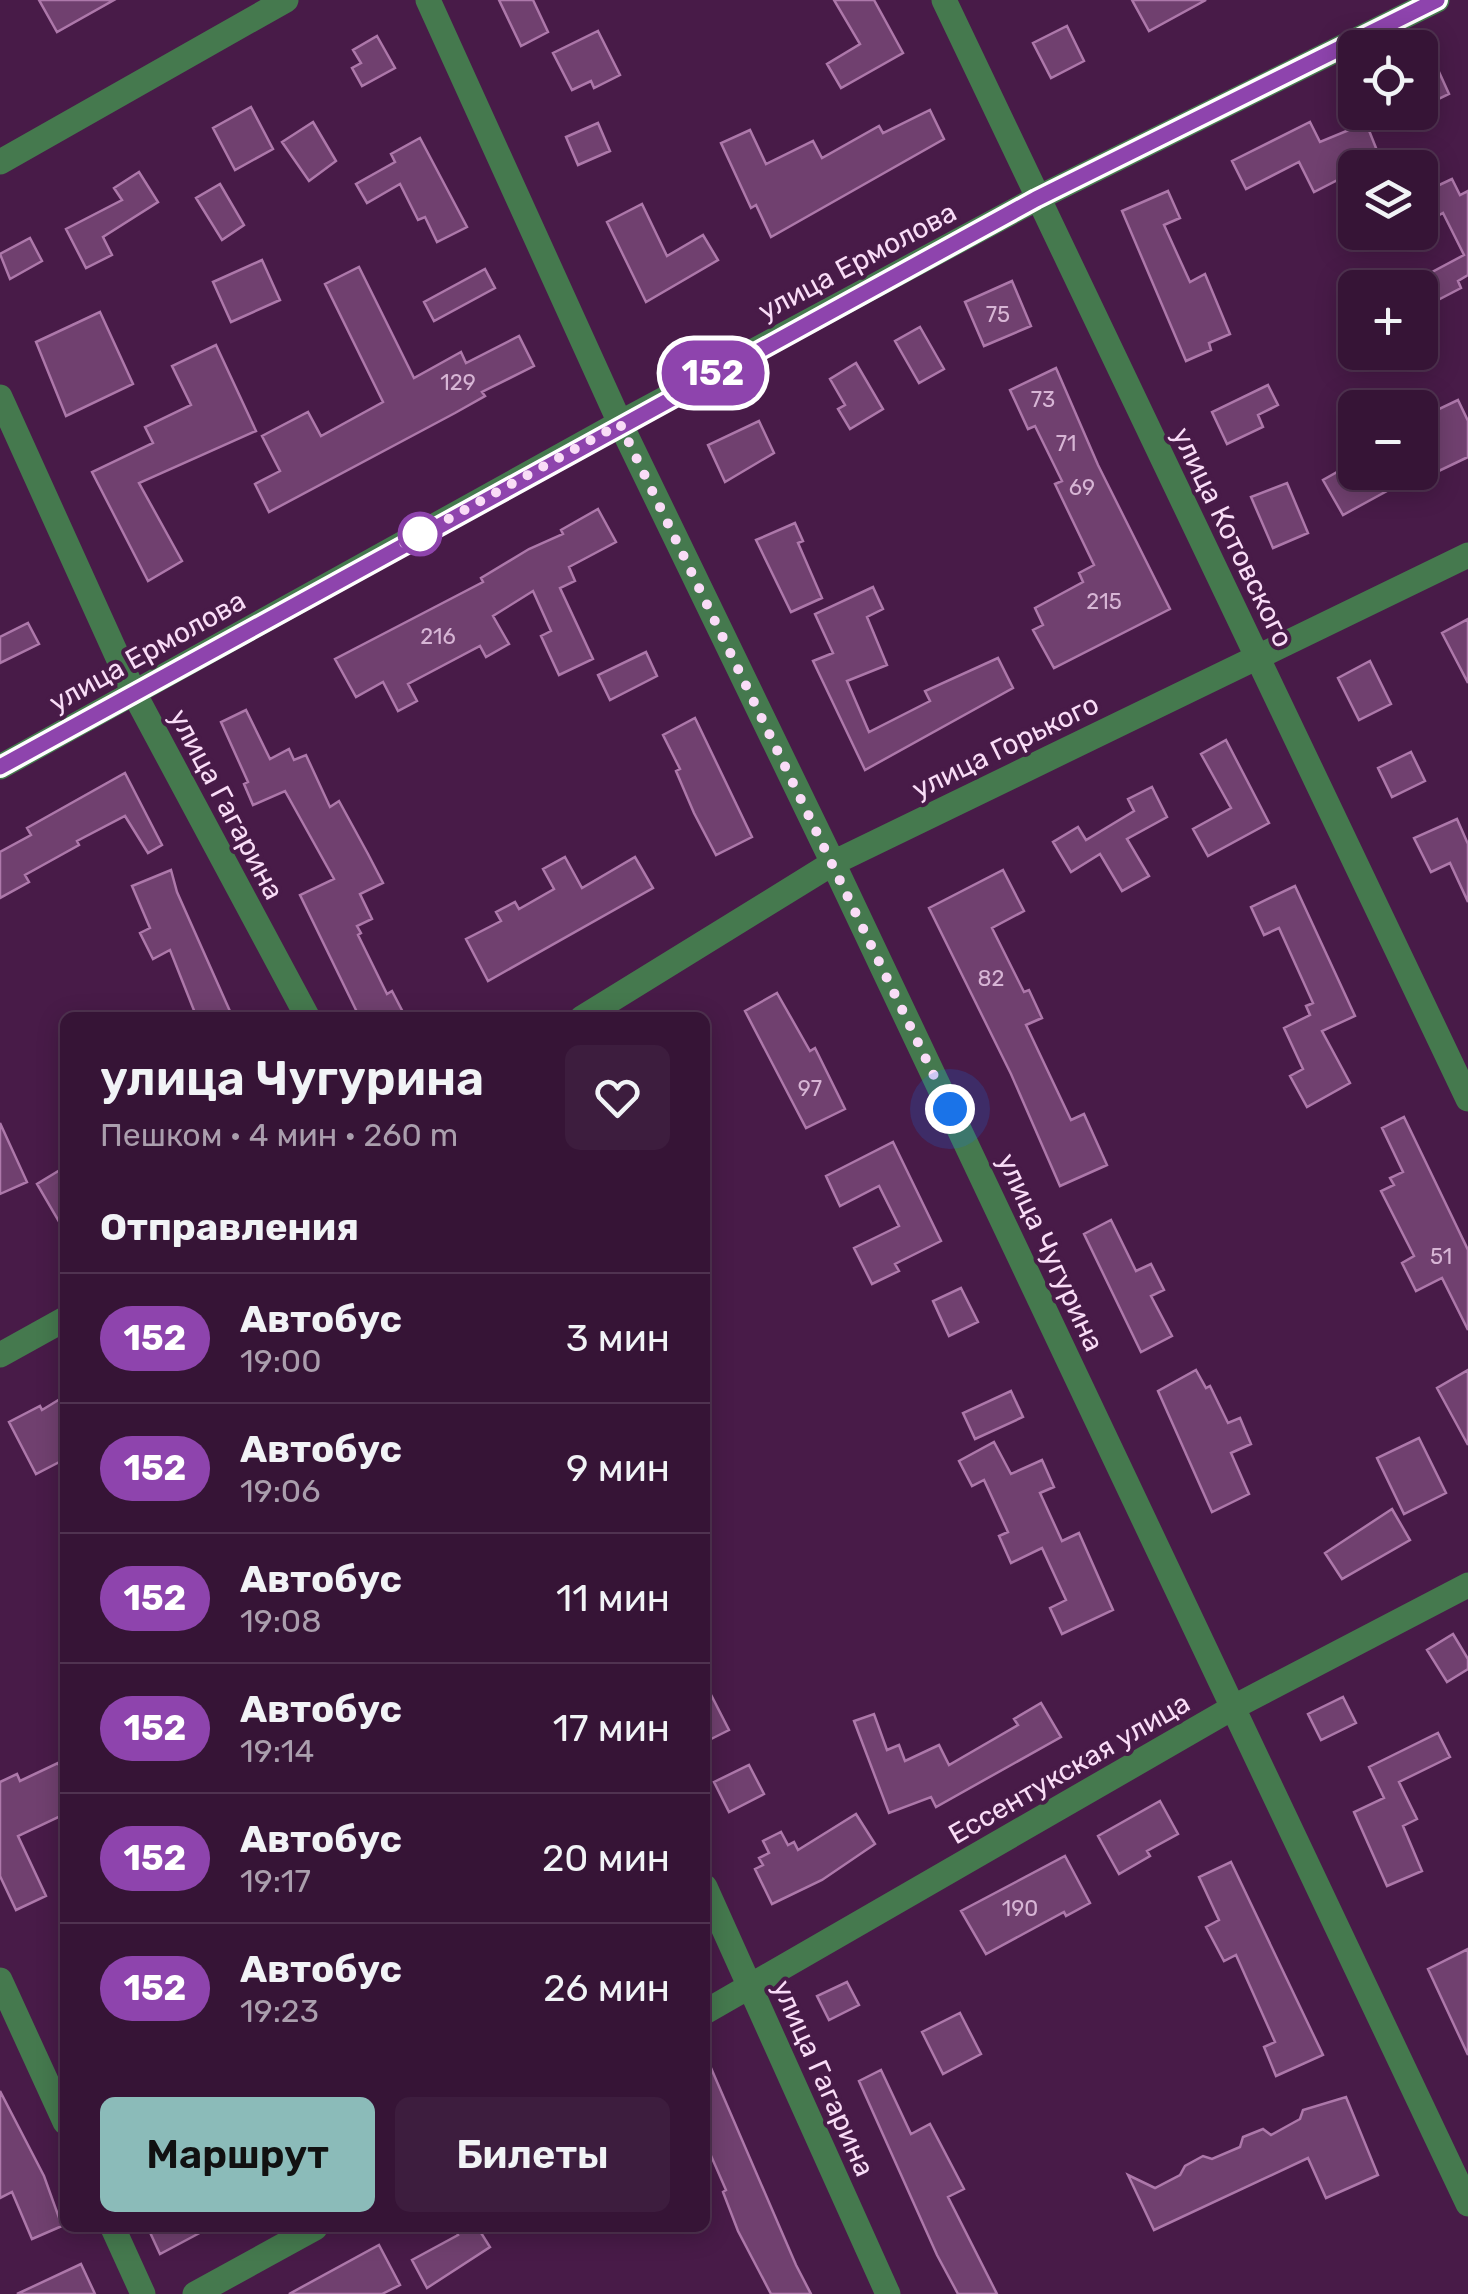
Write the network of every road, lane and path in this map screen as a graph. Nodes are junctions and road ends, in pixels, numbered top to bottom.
1 (286, 0) edge
2 (428, 0) edge
3 (944, 0) edge
4 (1437, 0) edge
5 (0, 162) edge
6 (1036, 199) junction
7 (0, 397) edge
8 (620, 424) junction
9 (1468, 555) edge
10 (1258, 657) junction
11 (134, 693) junction
12 (0, 767) edge
13 (833, 862) junction
14 (305, 1012) edge
15 (592, 1012) edge
16 (1468, 1099) edge
17 (60, 1322) edge
18 (0, 1355) edge
19 (1468, 1585) edge
20 (1234, 1707) junction
21 (710, 1898) edge
22 (0, 1980) edge
23 (750, 1987) junction
24 (710, 2009) edge
25 (60, 2111) edge
26 (1468, 2204) edge
27 (115, 2232) edge
28 (308, 2232) edge
29 (143, 2294) edge
30 (194, 2294) edge
31 (888, 2294) edge

1 - 5 street
2 - 8 street, улица Чугурина
3 - 6 street, улица Котовского
4 - 6 street, улица Ермолова
6 - 8 street, улица Ермолова
6 - 10 street, улица Котовского
7 - 11 street, улица Гагарина
8 - 11 street, улица Ермолова
8 - 13 street, улица Чугурина
9 - 10 street, улица Горького
10 - 13 street, улица Горького
10 - 16 street, улица Котовского
11 - 12 street, улица Ермолова
11 - 14 street, улица Гагарина
13 - 15 street, улица Горького
13 - 20 street, улица Чугурина
17 - 18 street
19 - 20 street, Ессентукская улица
20 - 23 street, Ессентукская улица
20 - 26 street, улица Чугурина
21 - 23 street, улица Гагарина
22 - 25 street
23 - 24 street, Ессентукская улица
23 - 31 street, улица Гагарина
27 - 29 street
28 - 30 street

